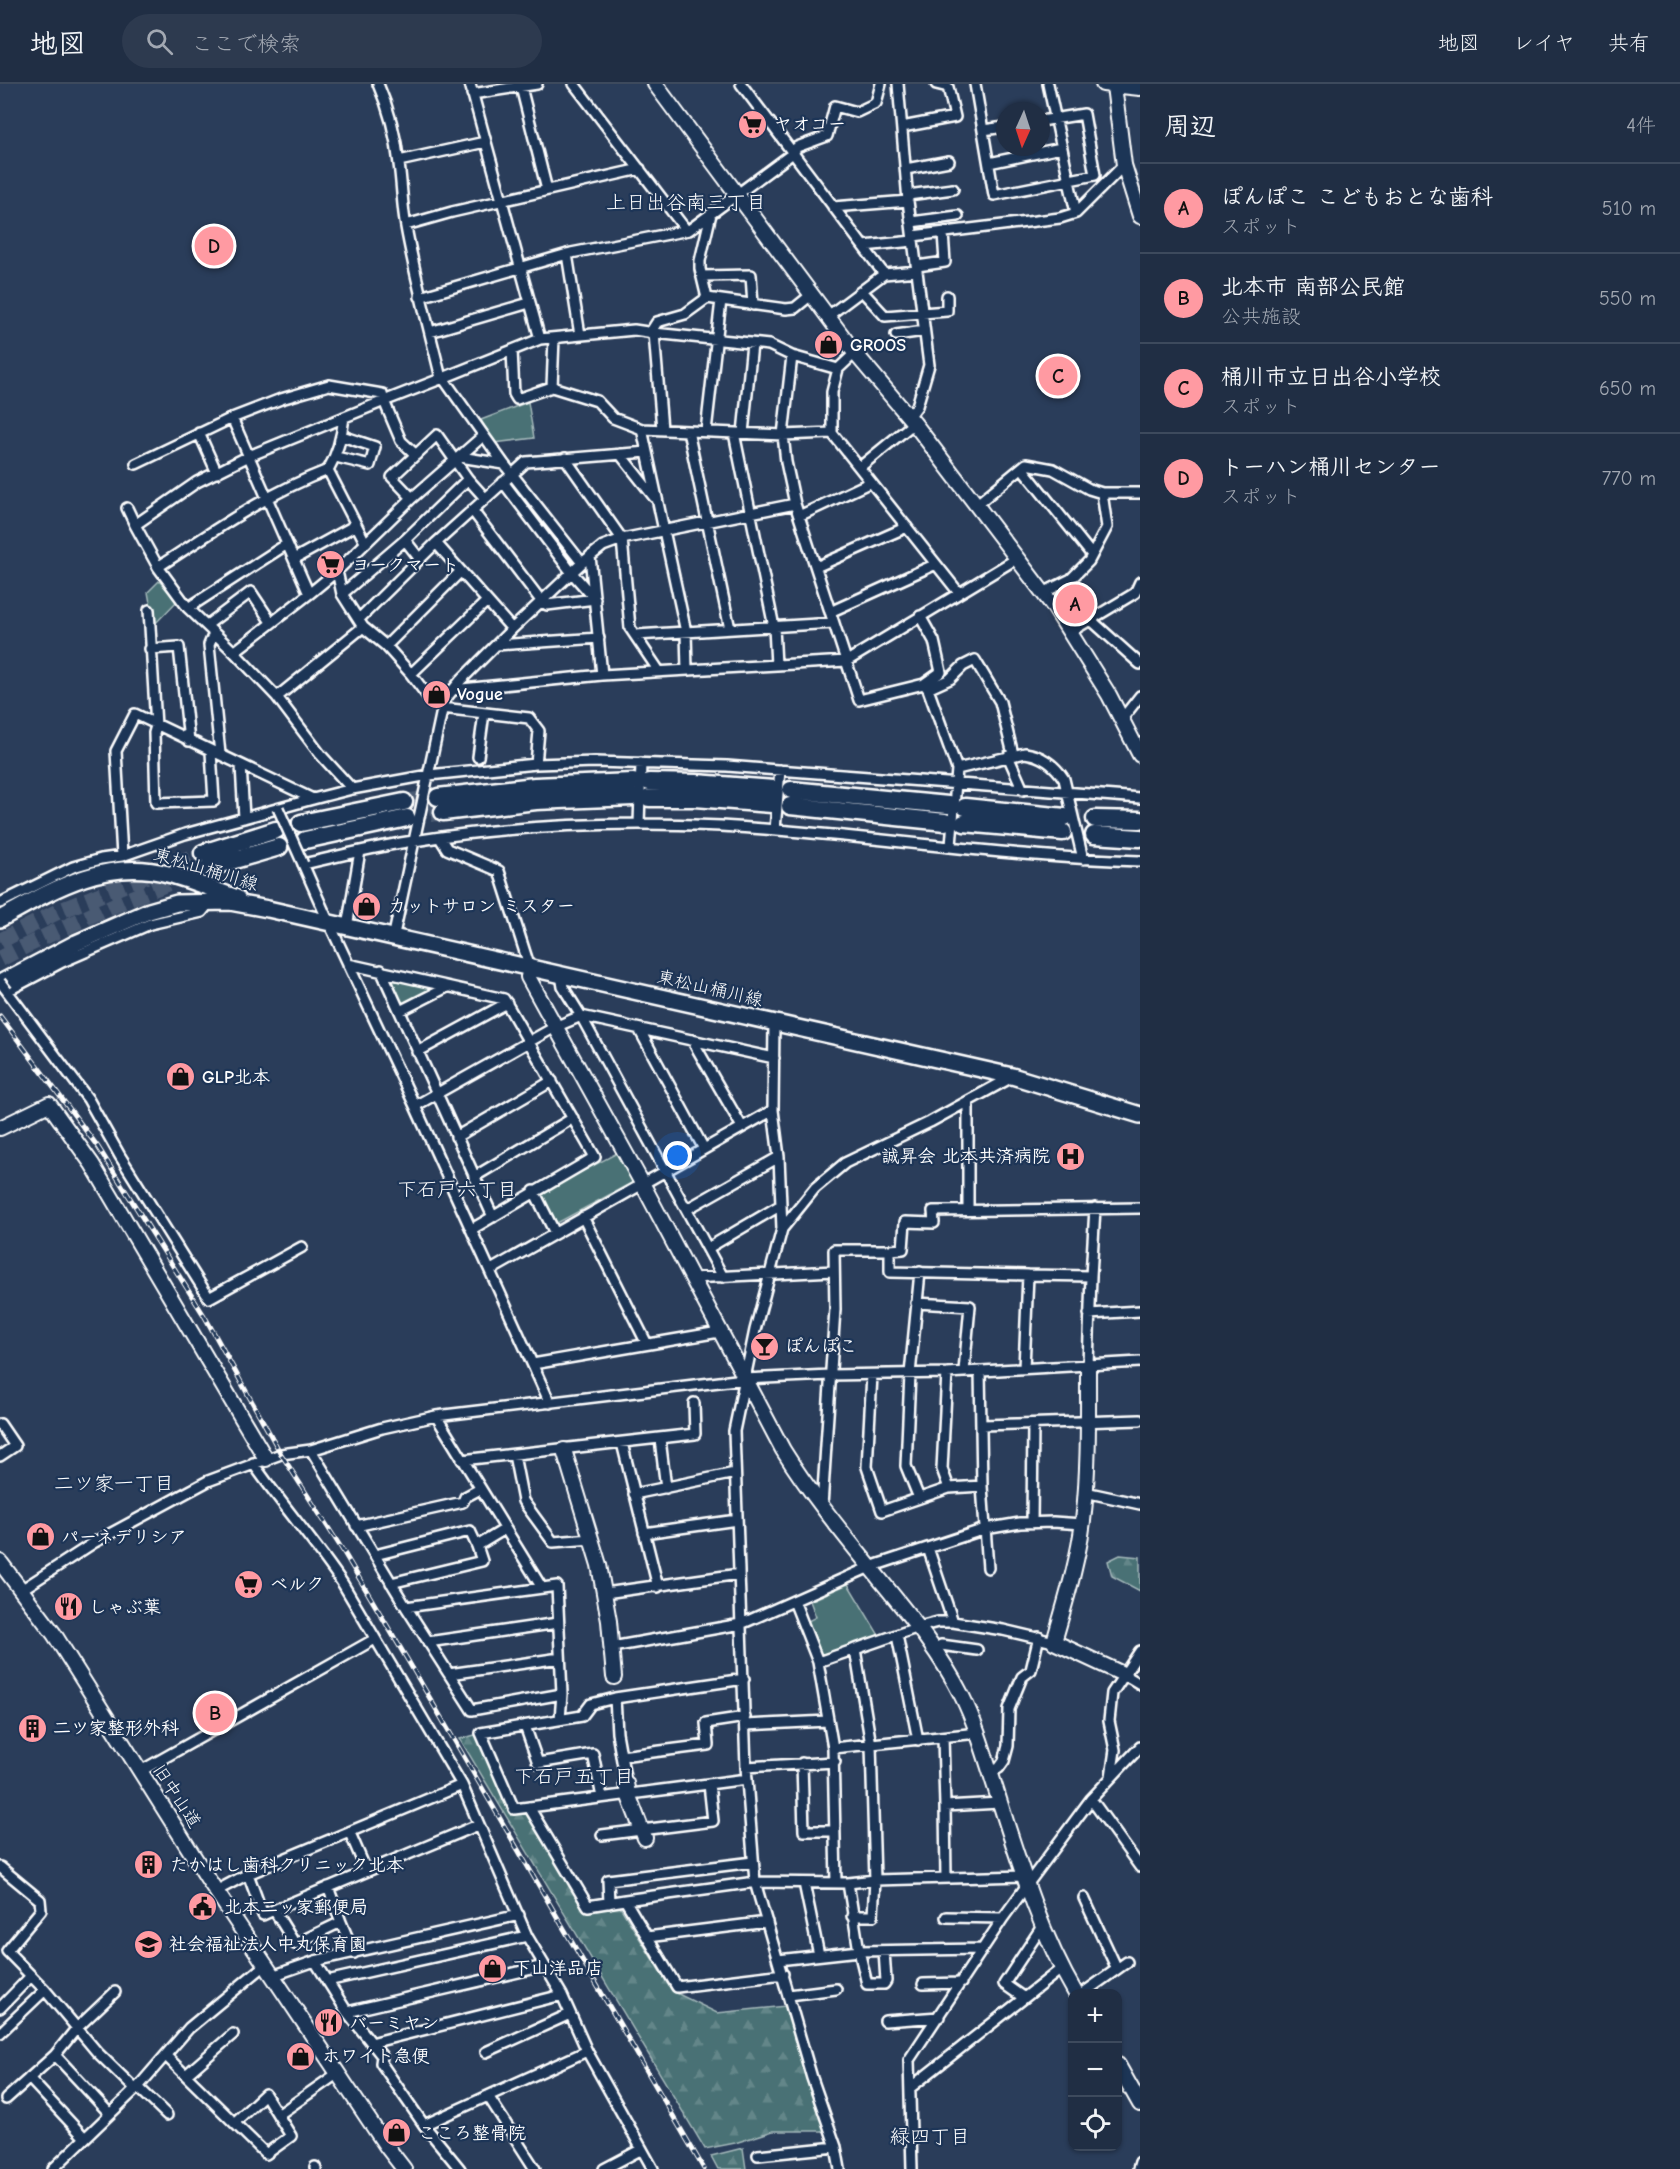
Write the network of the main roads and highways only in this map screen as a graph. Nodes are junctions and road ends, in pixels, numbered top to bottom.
1 (782, 797) junction
2 (440, 804) tunnel mouth
3 (948, 805) dead end
4 (965, 815) dead end
5 (1140, 820) edge
6 (945, 822) dead end
7 (301, 823) dead end
8 (1064, 824) tunnel mouth
9 (278, 838) dead end
10 (1140, 838) edge
11 (305, 840) dead end
12 (205, 860) tunnel mouth
13 (268, 909) junction
14 (0, 919) edge
15 (2, 986) edge
16 (1140, 1115) edge

1 - 2 highway
1 - 3 highway
1 - 6 highway
4 - 8 highway
5 - 10 highway
7 - 11 highway
9 - 12 highway
13 - 14 main road, 東松山桶川線
13 - 15 main road, 東松山桶川線
13 - 16 main road, 東松山桶川線

